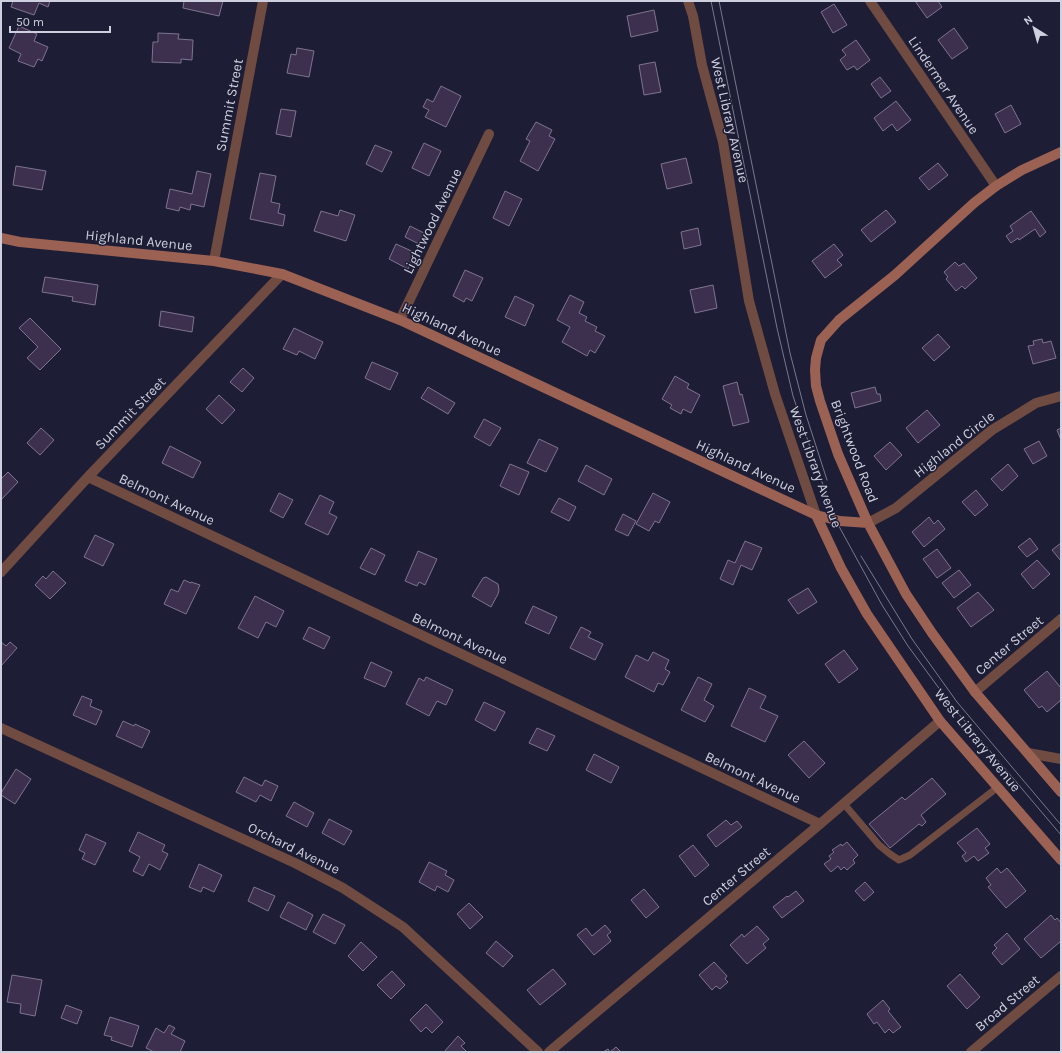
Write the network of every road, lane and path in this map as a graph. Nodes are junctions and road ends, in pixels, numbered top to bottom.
1 (264, 1) edge
2 (688, 1) edge
3 (870, 1) edge
4 (489, 134) dead end
5 (1061, 152) edge
6 (996, 186) junction
7 (1, 238) edge
8 (214, 261) junction
9 (282, 274) junction
10 (400, 320) junction
11 (1061, 396) edge
12 (88, 477) junction
13 (816, 514) junction
14 (868, 523) junction
15 (1, 572) edge
16 (1061, 619) edge
17 (975, 692) junction
18 (940, 721) junction
19 (1, 728) edge
20 (1028, 753) junction
21 (1061, 759) edge
22 (998, 787) junction
23 (1061, 792) edge
24 (844, 804) junction
25 (820, 824) junction
26 (1061, 860) edge
27 (1061, 976) edge
28 (538, 1052) edge
29 (549, 1052) edge
30 (971, 1052) edge

1 - 8 street, Summit Street
2 - 13 street, West Library Avenue
3 - 6 street, Lindermer Avenue
4 - 10 street, Lightwood Avenue
5 - 6 street, Brightwood Road
6 - 14 street, Brightwood Road
7 - 8 street, Highland Avenue
8 - 9 street, Highland Avenue
9 - 10 street, Highland Avenue
9 - 12 street, Summit Street
10 - 13 street, Highland Avenue
11 - 14 street, Highland Circle
12 - 15 street, Summit Street
12 - 25 street, Belmont Avenue
13 - 14 street, Highland Avenue
13 - 18 street, West Library Avenue
14 - 17 street, Brightwood Road
16 - 17 street, Center Street
17 - 20 street, Brightwood Road
18 - 22 street, West Library Avenue
18 - 24 street, Center Street
19 - 28 street, Orchard Avenue
20 - 21 street
20 - 23 street, Brightwood Road
22 - 24 lane
22 - 26 street, West Library Avenue
24 - 25 street, Center Street
25 - 29 street, Center Street
27 - 30 street, Broad Street

